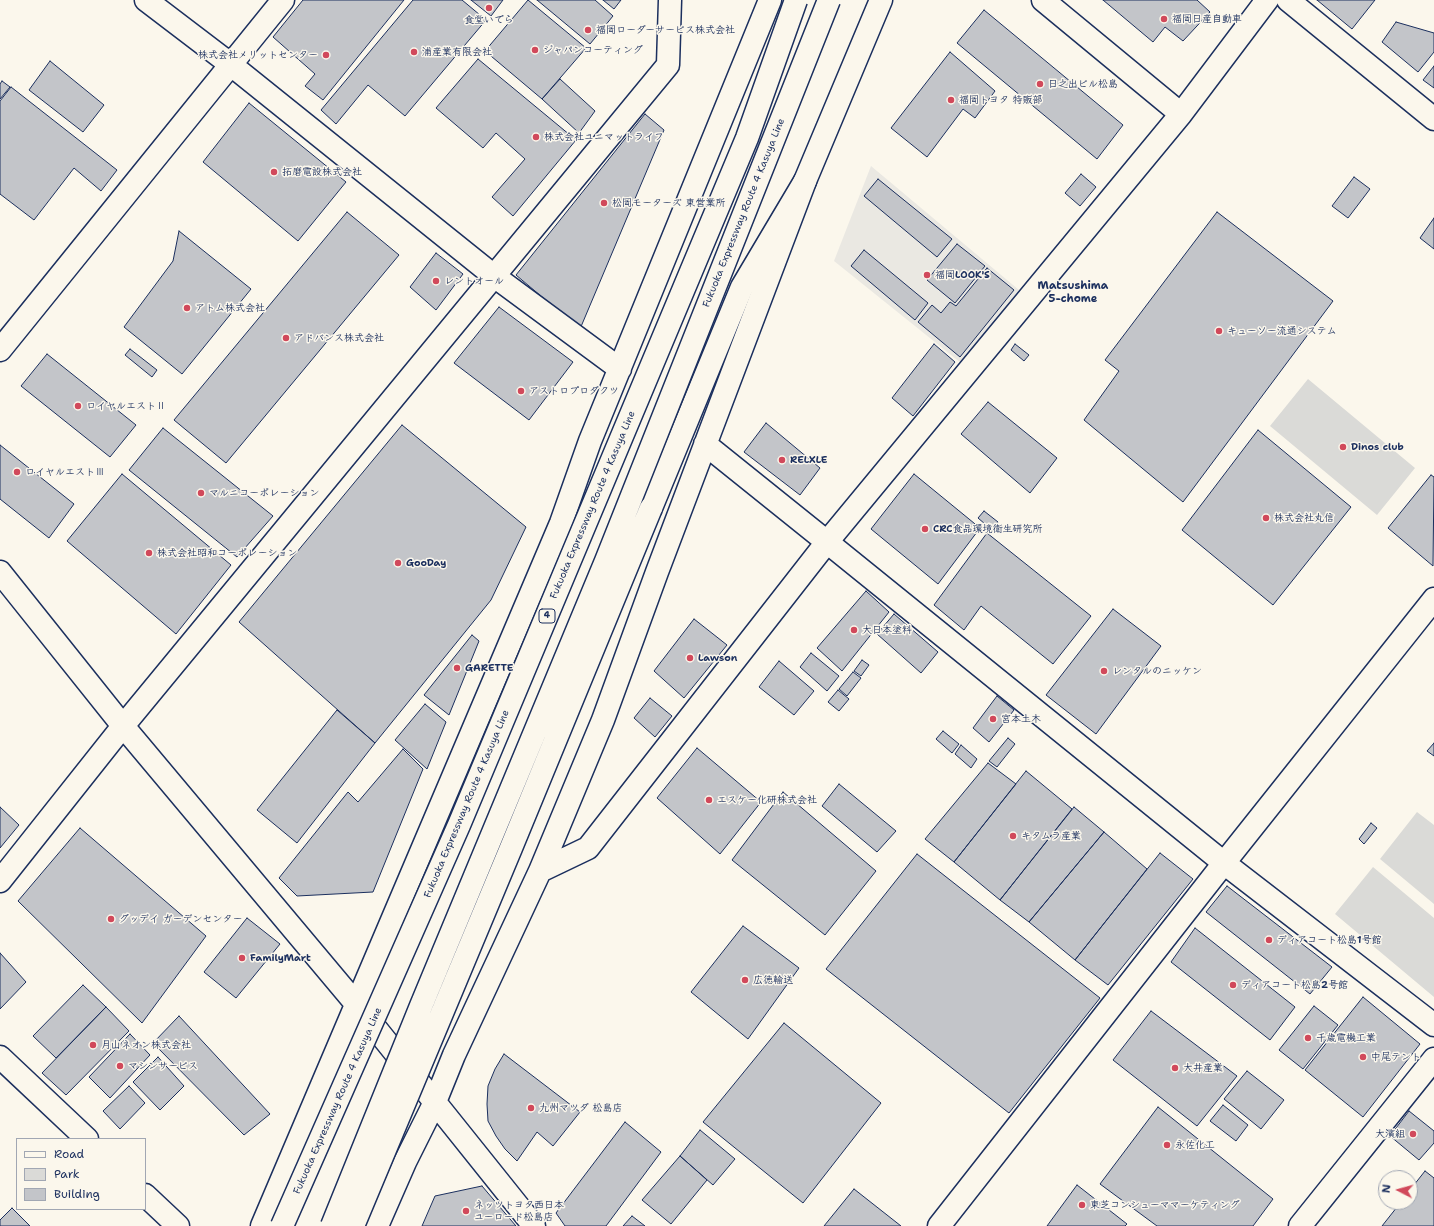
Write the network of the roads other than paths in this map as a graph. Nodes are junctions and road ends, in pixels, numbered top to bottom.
1 (146, 0) edge
2 (283, 0) edge
3 (670, 0) edge
4 (770, 0) edge
5 (796, 0) edge
6 (829, 0) edge
7 (881, 0) edge
8 (1044, 0) edge
9 (1267, 0) edge
10 (1288, 0) edge
11 (230, 64) junction
12 (1181, 114) junction
13 (1434, 119) edge
14 (805, 181) junction
15 (494, 276) junction
16 (0, 350) edge
17 (620, 369) junction
18 (705, 444) junction
19 (827, 542) junction
20 (0, 572) edge
21 (1434, 599) edge
22 (123, 726) junction
23 (1224, 863) junction
24 (540, 871) junction
25 (0, 882) edge
26 (357, 1005) junction
27 (1434, 1025) edge
28 (0, 1057) edge
29 (1434, 1059) edge
30 (435, 1102) junction
31 (86, 1138) edge
32 (146, 1196) edge
33 (178, 1226) edge
34 (262, 1226) edge
35 (282, 1226) edge
36 (332, 1226) edge
37 (353, 1226) edge
38 (377, 1226) edge
39 (534, 1226) edge
40 (939, 1226) edge
41 (1300, 1226) edge

1 - 11 main road
2 - 11 main road
3 - 15 main road
4 - 17 main road
5 - 35 main road, Fukuoka Expressway Route 4 Kasuya Line / 4, bridge
6 - 36 main road, Fukuoka Expressway Route 4 Kasuya Line, bridge
7 - 14 main road
8 - 12 main road
9 - 12 main road
10 - 13 main road
11 - 15 main road
11 - 16 main road
12 - 19 main road
14 - 18 main road
14 - 37 main road, bridge
15 - 17 main road
15 - 22 main road
17 - 26 main road
18 - 19 main road
18 - 24 main road
19 - 23 main road
19 - 24 main road
20 - 22 main road
21 - 23 main road
22 - 25 main road
22 - 26 main road
23 - 27 main road
23 - 40 main road
24 - 30 main road
26 - 30 main road
26 - 34 main road
28 - 31 main road
29 - 41 main road
30 - 38 main road
30 - 39 main road
32 - 33 main road

